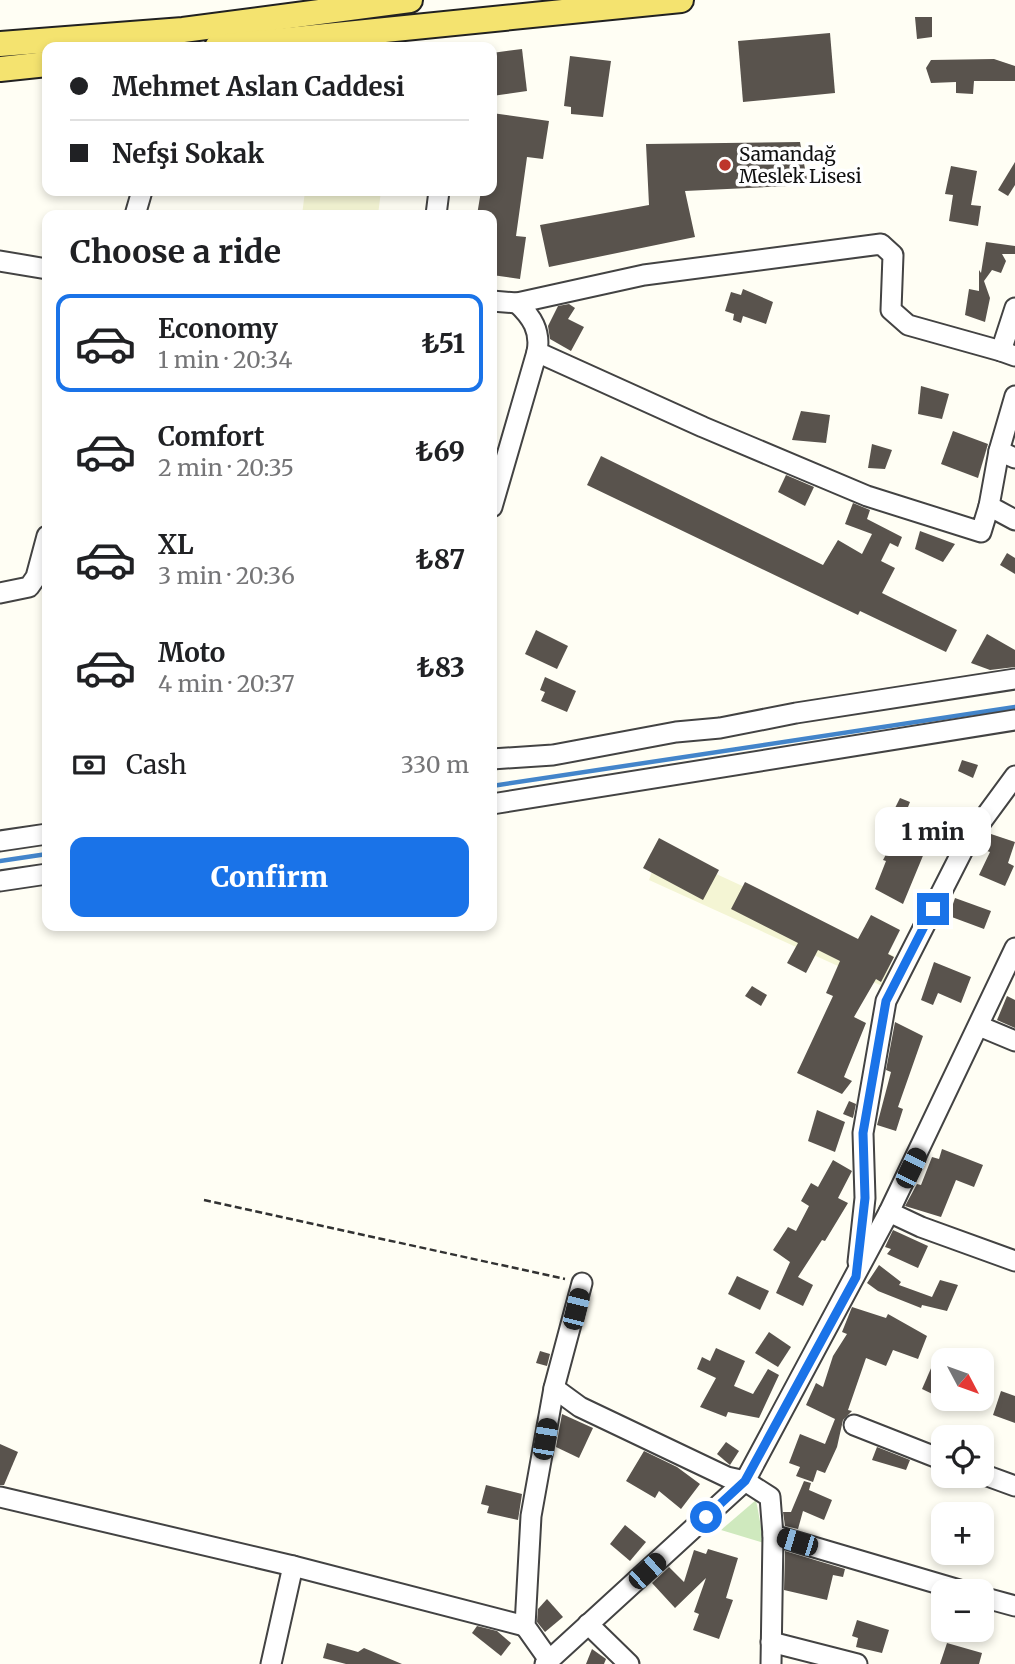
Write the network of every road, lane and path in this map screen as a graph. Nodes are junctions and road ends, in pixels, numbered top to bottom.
1 (410, 0) edge
2 (681, 0) edge
3 (266, 42) edge
4 (0, 44) edge
5 (42, 65) edge
6 (0, 69) edge
7 (0, 261) edge
8 (42, 269) edge
9 (497, 301) edge
10 (517, 303) junction
11 (1015, 307) edge
12 (537, 352) junction
13 (1008, 354) edge
14 (1015, 396) edge
15 (1007, 455) edge
16 (497, 489) edge
17 (989, 506) junction
18 (1015, 520) edge
19 (42, 555) edge
20 (0, 593) edge
21 (1015, 680) edge
22 (1015, 720) edge
23 (497, 759) edge
24 (1015, 776) edge
25 (497, 803) edge
26 (42, 835) edge
27 (0, 841) edge
28 (42, 875) edge
29 (0, 881) edge
30 (1015, 948) edge
31 (979, 1026) junction
32 (1015, 1041) edge
33 (204, 1200) dead end
34 (889, 1212) junction
35 (1015, 1261) edge
36 (856, 1277) junction
37 (582, 1283) joint
38 (554, 1388) junction
39 (854, 1425) dead end
40 (931, 1455) edge
41 (994, 1478) edge
42 (745, 1481) junction
43 (1015, 1486) edge
44 (0, 1497) edge
45 (773, 1535) junction
46 (293, 1566) junction
47 (931, 1582) edge
48 (994, 1600) edge
49 (1015, 1606) edge
50 (588, 1625) junction
51 (525, 1626) junction
52 (771, 1642) junction
53 (547, 1662) edge
54 (271, 1664) edge
55 (629, 1664) edge
56 (771, 1664) edge
57 (857, 1664) edge

1 - 4 main road
2 - 3 main road
5 - 6 main road
7 - 8 street
9 - 10 street
10 - 12 street
10 - 13 street
11 - 13 street
12 - 16 street
12 - 17 street
14 - 15 street
15 - 17 street
17 - 18 street
19 - 20 street
21 - 23 street
22 - 25 street
24 - 36 street
26 - 27 street
28 - 29 street
30 - 31 street
31 - 32 street
31 - 34 street
33 - 37 path
34 - 35 street
34 - 36 street
36 - 42 street
37 - 38 street
38 - 42 street
38 - 51 street
39 - 40 street
41 - 43 street
42 - 45 street
42 - 50 street
44 - 46 street
45 - 47 street
45 - 52 street
46 - 51 street
46 - 54 street
48 - 49 street
50 - 53 street
50 - 55 street
51 - 53 street
52 - 56 street
52 - 57 street

